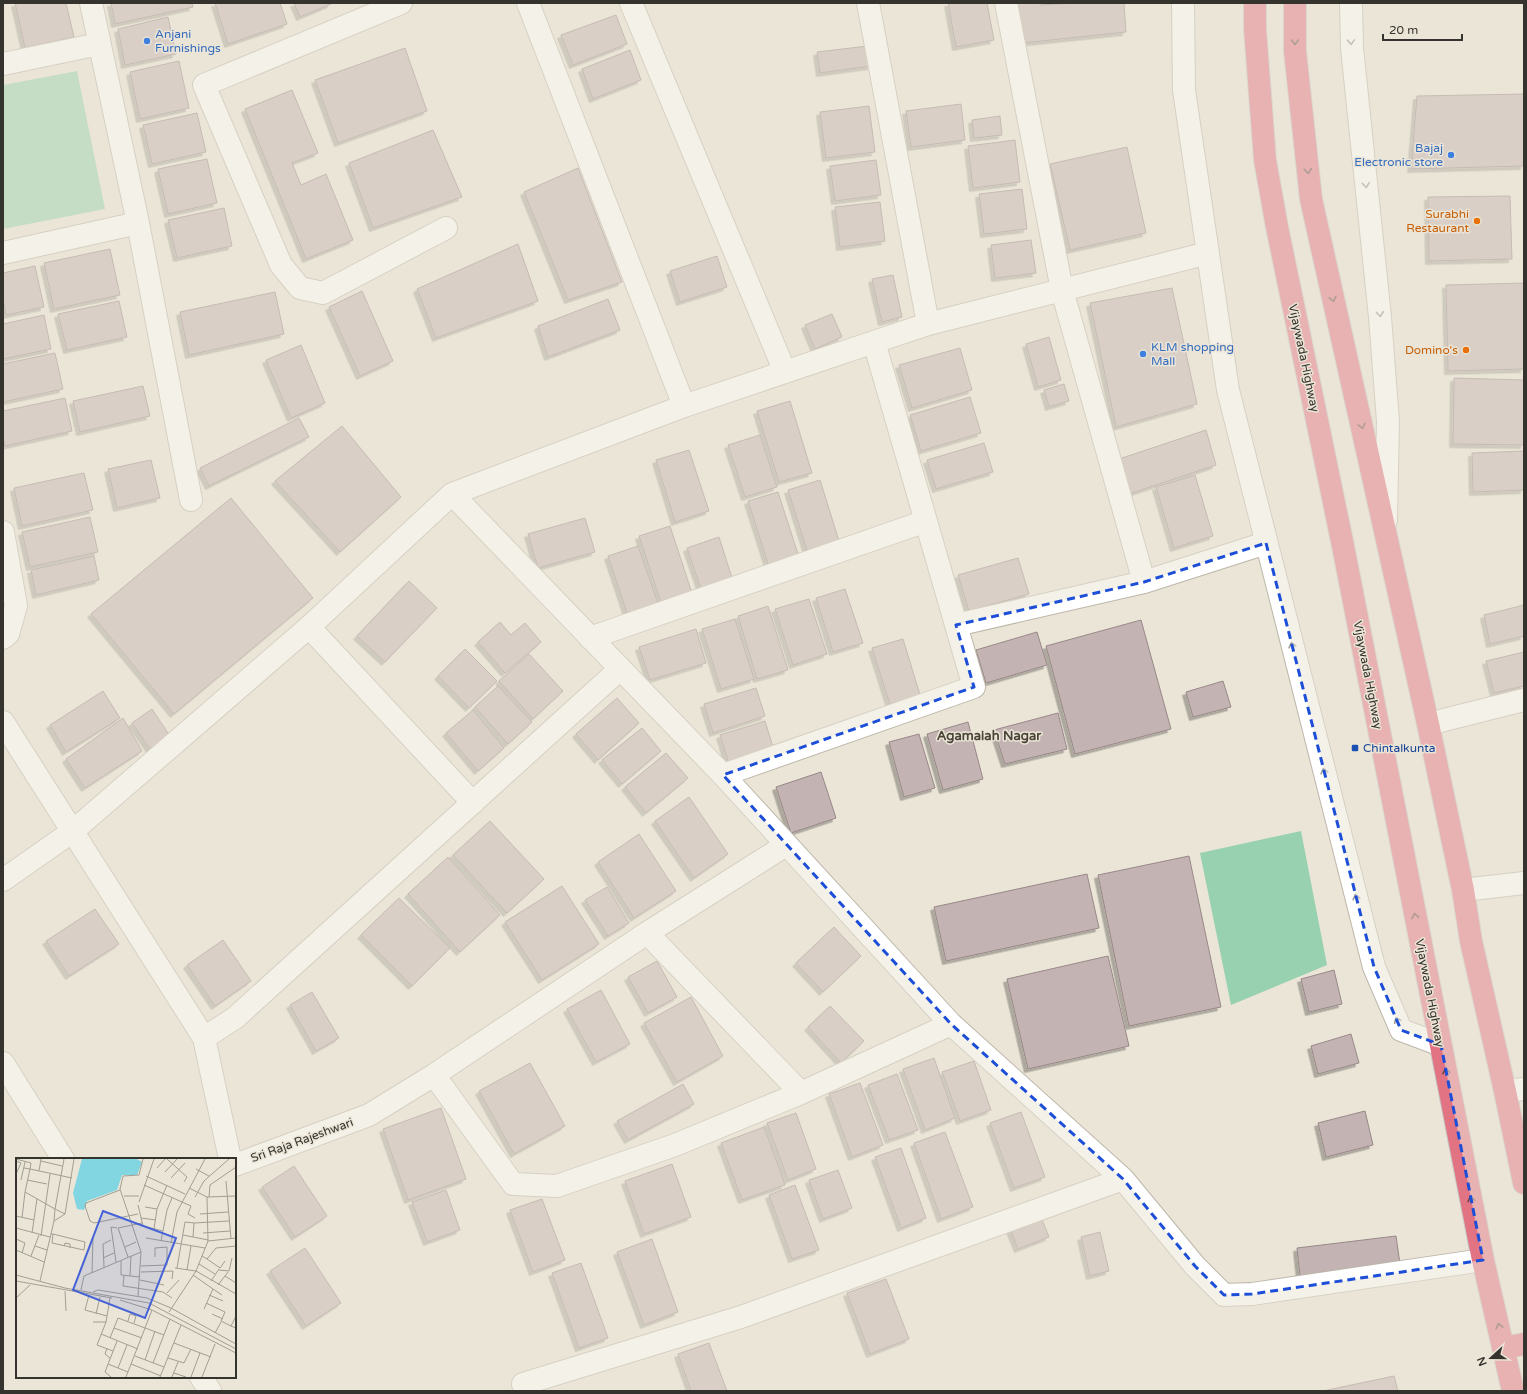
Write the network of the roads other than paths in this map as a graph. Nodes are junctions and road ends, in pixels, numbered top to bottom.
1 (91, 3) edge
2 (401, 3) edge
3 (528, 3) edge
4 (630, 3) edge
5 (868, 3) edge
6 (1006, 3) edge
7 (1183, 3) edge
8 (1255, 3) edge
9 (1295, 3) edge
10 (1351, 3) edge
11 (99, 44) junction
12 (3, 64) edge
13 (138, 223) junction
14 (446, 228) dead end
15 (3, 253) edge
16 (1208, 253) junction
17 (1062, 290) junction
18 (928, 324) junction
19 (874, 342) junction
20 (785, 372) junction
21 (684, 406) junction
22 (452, 494) junction
23 (191, 500) dead end
24 (926, 521) junction
25 (3, 532) edge
26 (1386, 534) junction
27 (1266, 543) junction
28 (1144, 582) junction
29 (956, 626) junction
30 (309, 627) junction
31 (3, 638) edge
32 (590, 638) junction
33 (620, 669) junction
34 (1524, 700) edge
35 (3, 722) edge
36 (1428, 724) junction
37 (723, 775) junction
38 (473, 803) junction
39 (73, 831) junction
40 (786, 845) junction
41 (3, 880) edge
42 (1524, 883) edge
43 (1463, 890) junction
44 (647, 933) junction
45 (951, 1024) junction
46 (204, 1038) junction
47 (1441, 1045) junction
48 (3, 1063) edge
49 (434, 1075) junction
50 (1515, 1090) edge
51 (801, 1093) junction
52 (63, 1158) edge
53 (230, 1158) edge
54 (236, 1165) edge
55 (1123, 1179) junction
56 (1524, 1183) edge
57 (1483, 1260) junction
58 (1514, 1346) edge
59 (202, 1378) edge
60 (523, 1384) dead end
61 (210, 1391) edge
62 (1513, 1391) edge

1 - 11 street
2 - 14 street
3 - 21 street
4 - 20 street
5 - 18 street
6 - 17 street
7 - 16 street
47 -> 8 highway, Vijaywada Highway
9 -> 26 highway
10 -> 26 street
11 - 12 street
11 - 13 street
13 - 15 street
13 - 23 street
16 - 17 street
16 - 27 street
17 - 18 street
17 - 28 street
18 - 19 street
19 - 20 street
19 - 24 street
20 - 21 street
21 - 22 street
22 - 30 street
22 - 32 street
24 - 29 street
24 - 32 street
25 - 31 street
26 - 36 highway
27 - 28 street
47 -> 27 street
28 - 29 street
29 - 37 street
30 - 38 street
30 - 39 street
32 - 33 street
33 - 37 street
33 - 38 street
34 - 36 street
35 - 39 street
36 - 43 highway
37 - 40 street
38 - 46 street
39 - 41 street
39 - 46 street
40 - 44 street, Sri Raja Rajeshwari
40 - 45 street
42 - 43 street
43 - 50 highway
44 - 49 street, Sri Raja Rajeshwari
44 - 51 street
45 - 51 street
45 - 55 street
46 - 53 street
57 -> 47 highway, Vijaywada Highway
48 - 52 street
49 - 51 street
49 - 54 street, Sri Raja Rajeshwari
50 - 56 highway
55 - 57 street
55 - 60 street
58 -> 57 highway, Vijaywada Highway
58 - 62 highway, Vijaywada Highway
59 - 61 street

